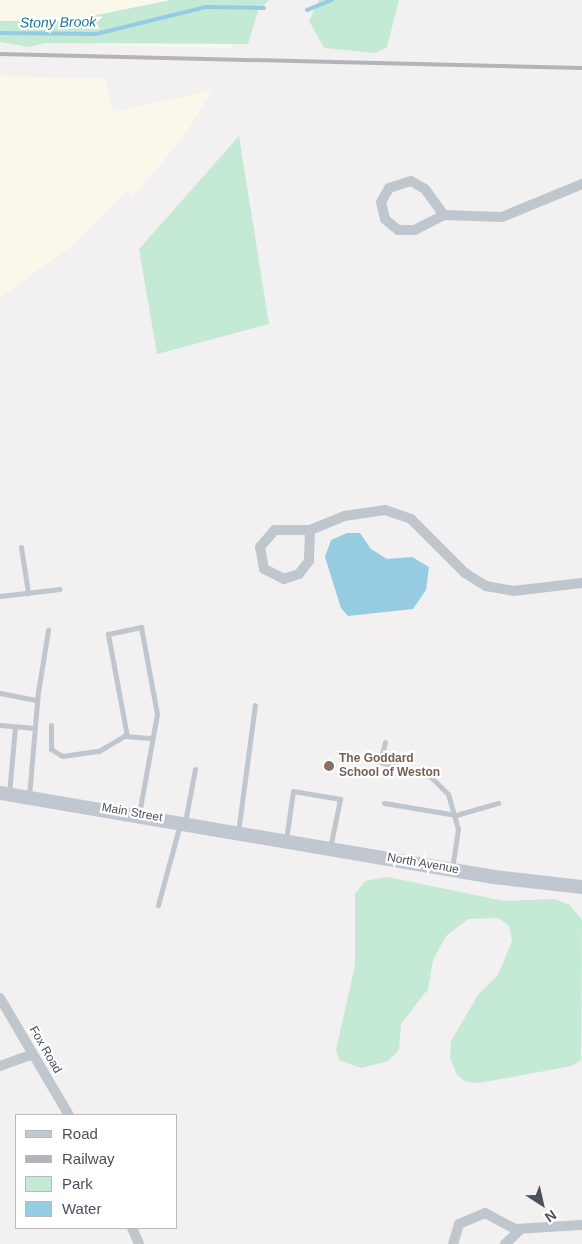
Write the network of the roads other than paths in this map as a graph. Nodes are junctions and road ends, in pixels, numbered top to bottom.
1 (582, 184) edge
2 (444, 215) junction
3 (310, 530) junction
4 (21, 547) dead end
5 (582, 583) edge
6 (60, 589) dead end
7 (28, 593) junction
8 (0, 596) edge
9 (48, 630) dead end
10 (0, 694) edge
11 (37, 700) junction
12 (255, 705) dead end
13 (0, 725) edge
14 (51, 725) dead end
15 (15, 727) junction
16 (35, 728) junction
17 (126, 736) junction
18 (151, 738) junction
19 (386, 742) dead end
20 (195, 769) dead end
21 (4, 794) edge
22 (30, 796) junction
23 (384, 803) dead end
24 (498, 803) dead end
25 (140, 814) junction
26 (456, 815) junction
27 (183, 822) junction
28 (238, 832) junction
29 (264, 836) joint
30 (286, 840) junction
31 (330, 848) junction
32 (452, 870) junction
33 (582, 887) edge
34 (158, 905) dead end
35 (0, 998) edge
36 (33, 1054) junction
37 (0, 1066) edge
38 (67, 1114) edge
39 (582, 1225) edge
40 (132, 1229) edge
41 (520, 1230) junction
42 (139, 1244) edge
43 (453, 1244) edge
44 (505, 1244) edge

1 - 2 street
2 - 2 street
3 - 3 street
3 - 5 street
4 - 7 lane
6 - 7 lane
7 - 8 lane
9 - 11 lane
10 - 11 lane
11 - 16 lane
12 - 28 lane
13 - 15 lane
14 - 17 lane
15 - 16 lane
15 - 21 lane
16 - 22 lane
17 - 18 lane
17 - 18 lane
18 - 25 lane
19 - 26 lane
20 - 27 lane
21 - 22 main road, Main Street
22 - 25 main road, Main Street
23 - 26 lane
24 - 26 lane
25 - 27 main road, Main Street
26 - 32 lane
27 - 28 main road, Main Street
27 - 34 lane
28 - 29 main road, Main Street
29 - 30 main road, North Avenue
30 - 31 main road, North Avenue
30 - 31 lane
31 - 32 main road, North Avenue
32 - 33 main road, North Avenue
35 - 36 street, Fox Road
36 - 37 street
36 - 38 street, Fox Road
39 - 41 street
40 - 42 street
41 - 43 street
41 - 44 street

